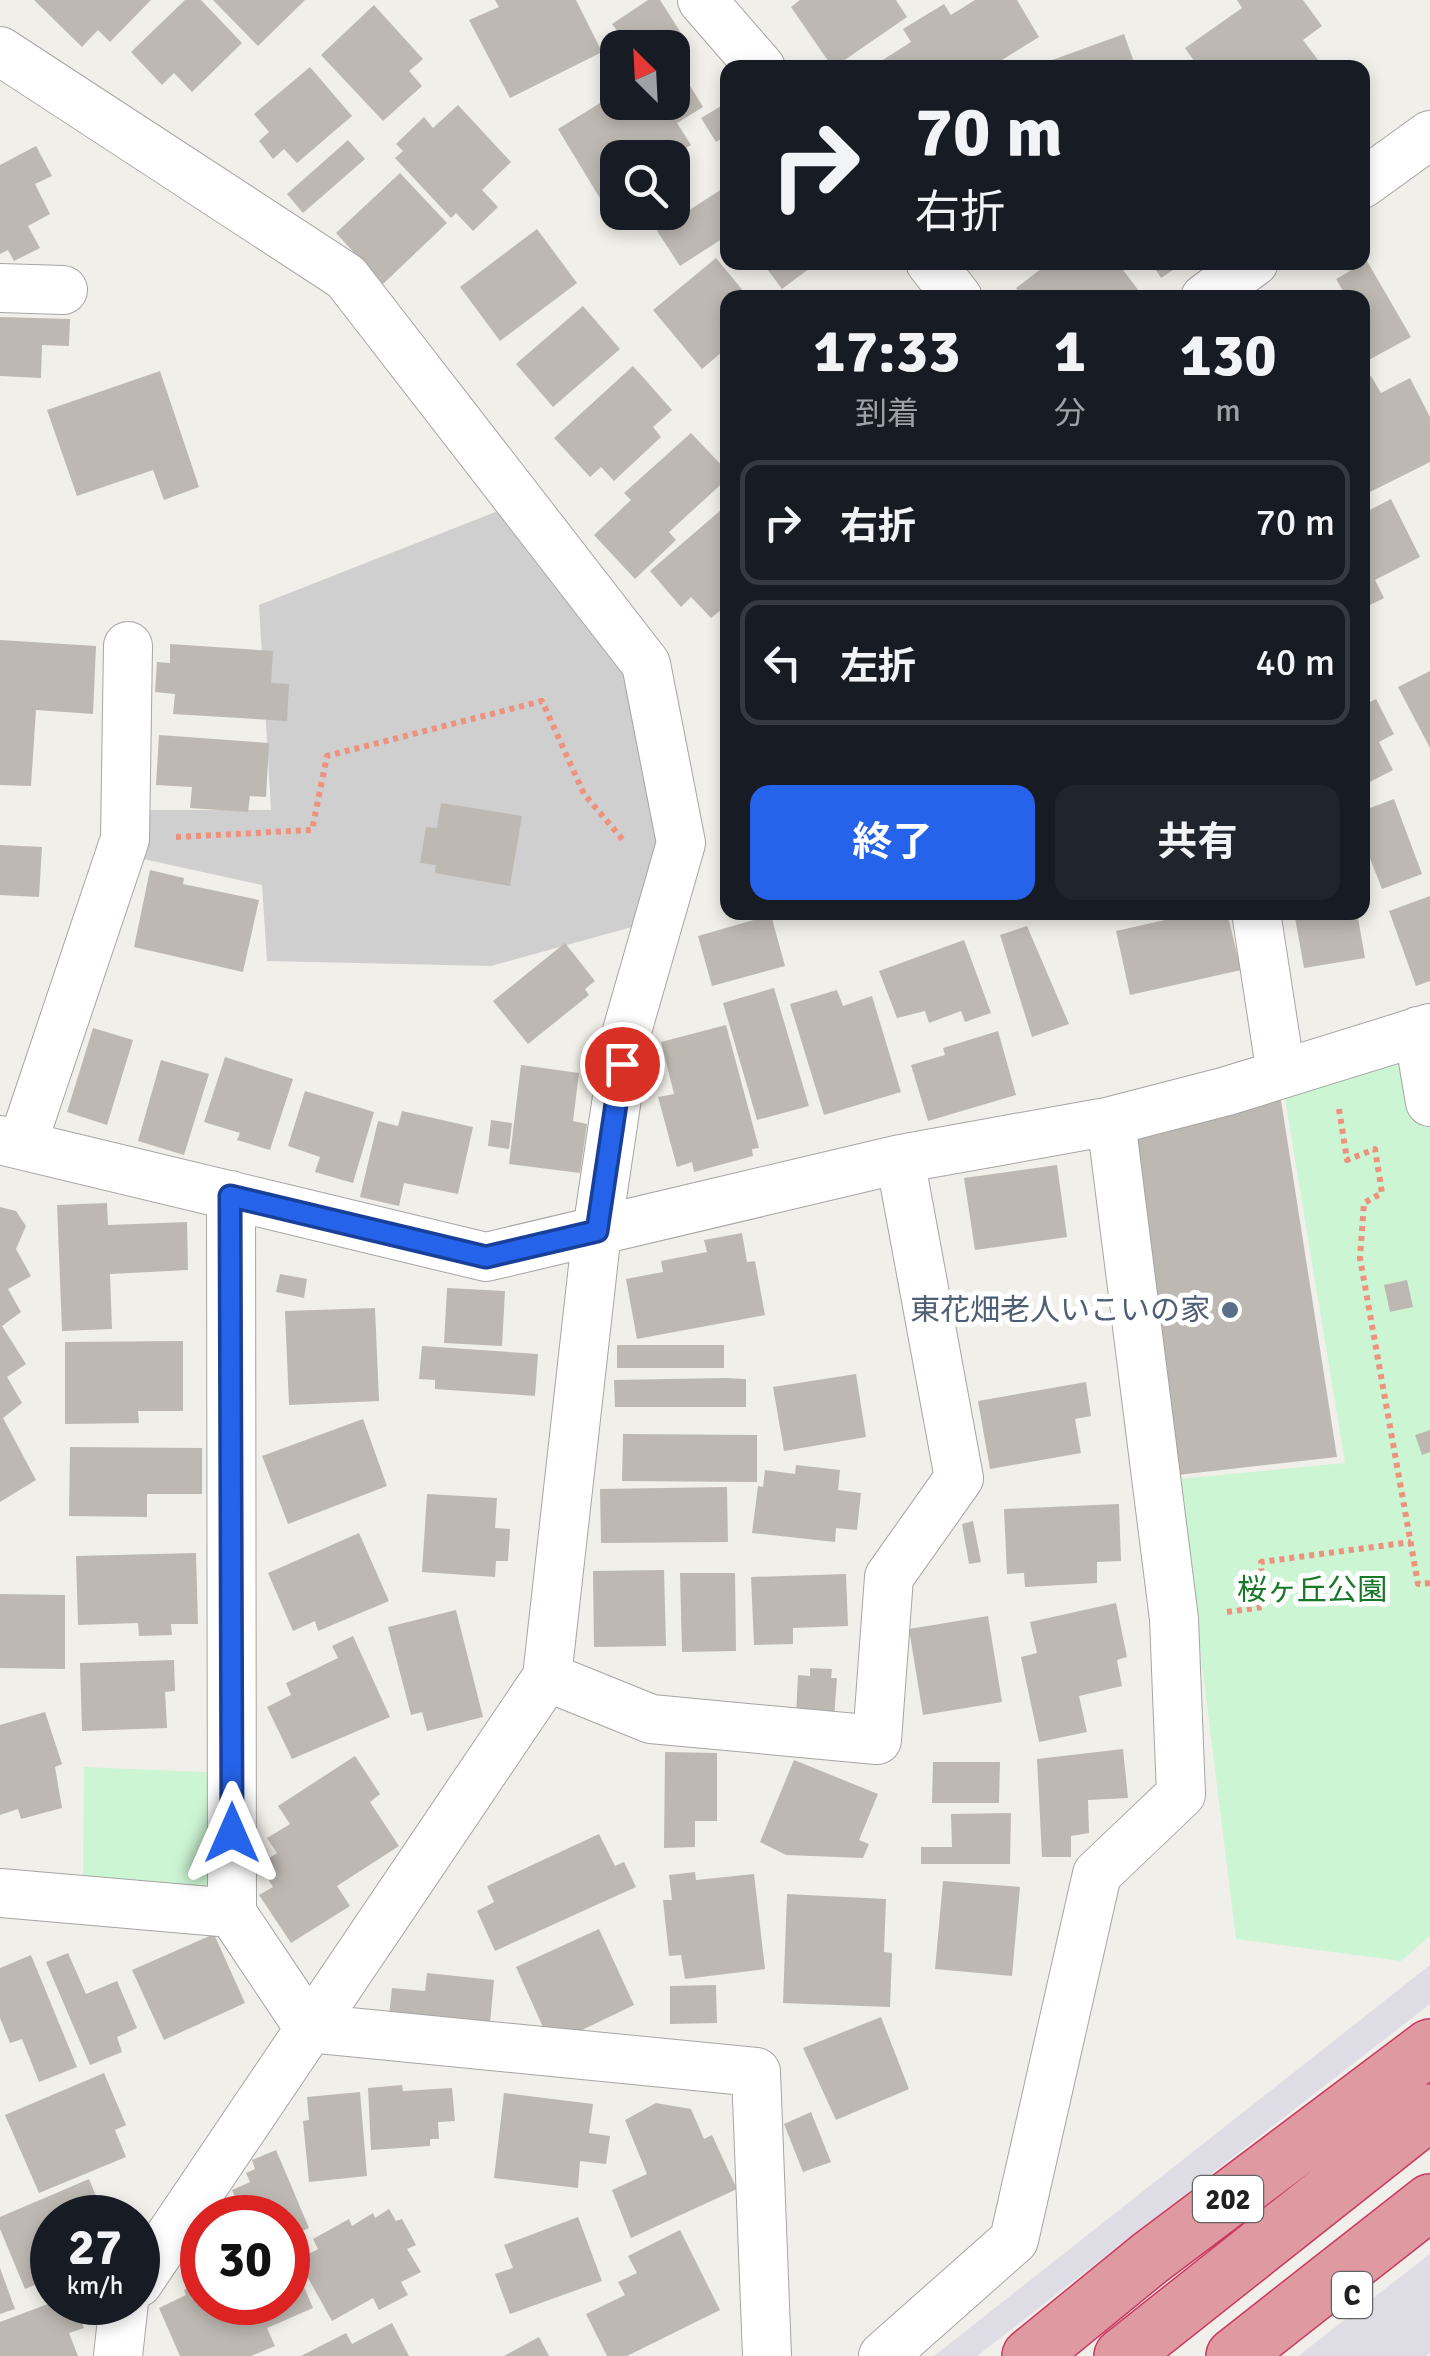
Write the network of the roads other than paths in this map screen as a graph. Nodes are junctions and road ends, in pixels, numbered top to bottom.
1 (702, 0) edge
2 (0, 51) edge
3 (754, 60) edge
4 (1430, 135) edge
5 (1370, 178) edge
6 (936, 270) edge
7 (1243, 270) edge
8 (0, 288) edge
9 (63, 290) dead end
10 (952, 290) edge
11 (1216, 290) edge
12 (128, 646) dead end
13 (1257, 920) edge
14 (1424, 1029) edge
15 (1282, 1074) junction
16 (1430, 1102) edge
17 (1111, 1122) junction
18 (11, 1143) edge
19 (900, 1160) junction
20 (230, 1196) junction
21 (597, 1231) junction
22 (547, 1677) junction
23 (0, 1894) edge
24 (232, 1913) junction
25 (310, 2028) junction
26 (1430, 2047) edge
27 (1430, 2112) edge
28 (1430, 2202) edge
29 (1430, 2233) edge
30 (160, 2250) edge
31 (121, 2325) edge
32 (118, 2356) edge
33 (767, 2356) edge
34 (882, 2356) edge
35 (1030, 2356) edge
36 (1122, 2356) edge
37 (1234, 2356) edge
38 (1274, 2356) edge

1 - 3 street
2 - 21 street
4 - 5 street
6 - 10 street
7 - 11 street
8 - 9 street
12 - 18 street
13 - 15 street
14 - 15 street
14 - 16 street
15 - 17 street
17 - 19 street
17 - 34 street
18 - 20 street
19 - 21 street
19 - 22 street
20 - 21 street
20 - 24 street
21 - 22 street
22 - 25 street
23 - 24 street
24 - 25 street
25 - 30 street
25 - 33 street
26 - 35 highway, 202
27 - 36 highway
28 - 37 highway
29 - 38 highway, C
31 - 32 street

